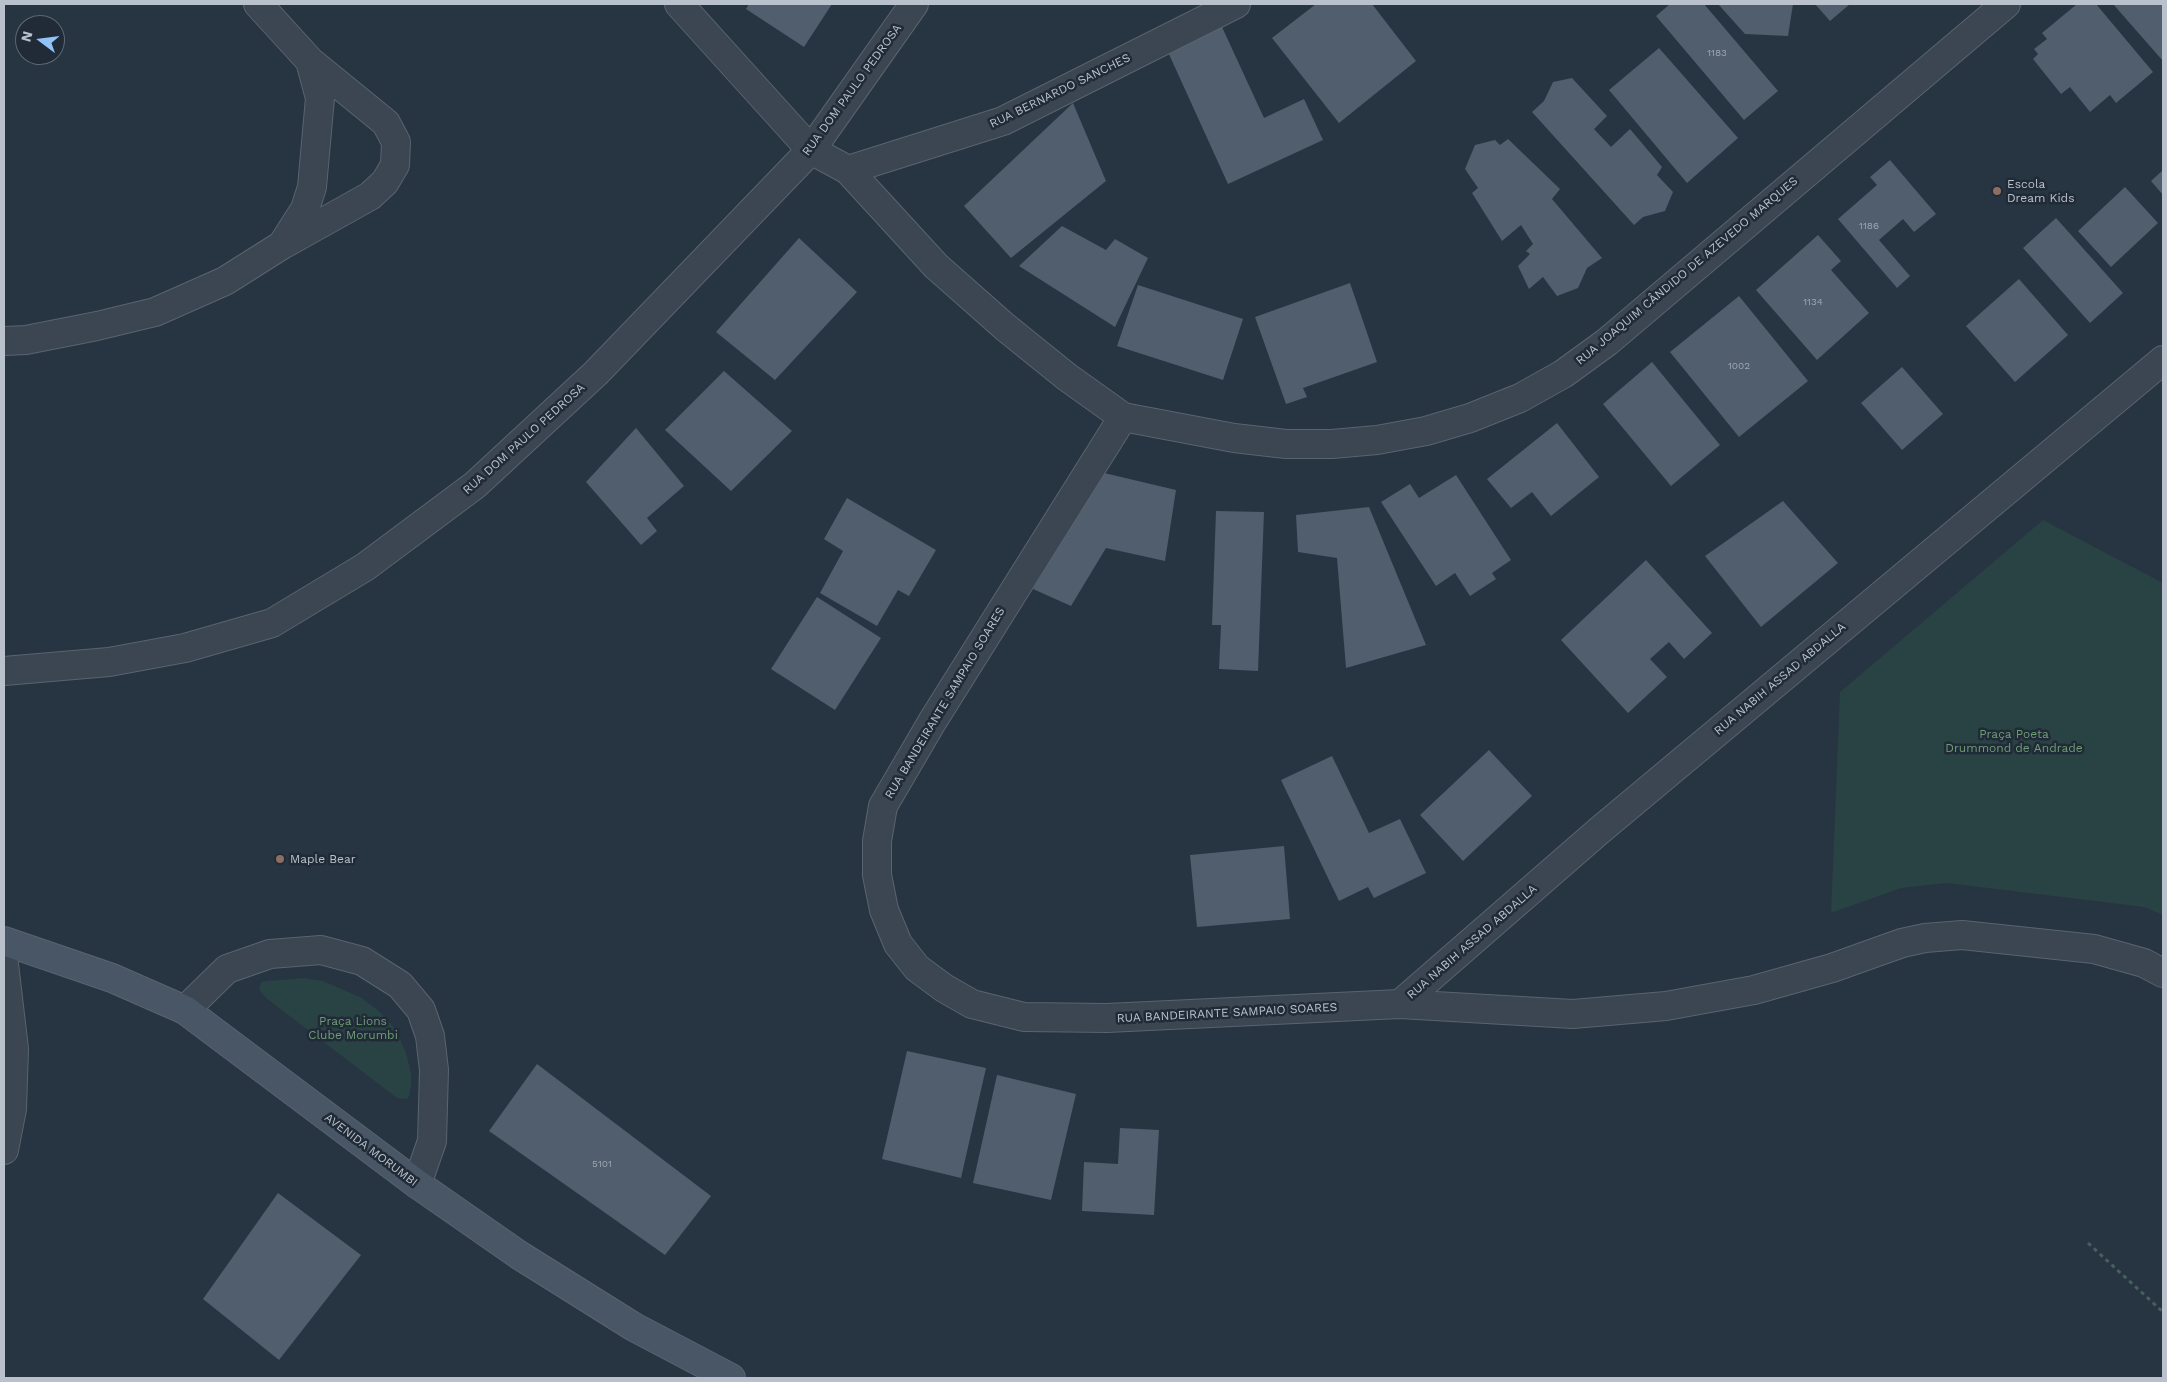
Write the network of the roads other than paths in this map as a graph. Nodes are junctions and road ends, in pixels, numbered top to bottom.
1 (258, 4) edge
2 (679, 4) edge
3 (914, 4) edge
4 (1236, 4) edge
5 (2006, 4) edge
6 (310, 61) junction
7 (811, 150) junction
8 (848, 170) junction
9 (282, 245) junction
10 (4, 341) edge
11 (2159, 370) edge
12 (1123, 417) junction
13 (4, 671) edge
14 (4, 941) edge
15 (4, 964) edge
16 (2163, 973) edge
17 (1400, 1004) junction
18 (185, 1010) junction
19 (4, 1150) edge
20 (417, 1184) junction
21 (731, 1378) edge

1 - 6 street
2 - 7 street, RUA JOAQUIM CÂNDIDO DE AZEVEDO MARQUES
3 - 7 street, RUA DOM PAULO PEDROSA
4 - 8 street, RUA BERNARDO SANCHES
5 - 12 street, RUA JOAQUIM CÂNDIDO DE AZEVEDO MARQUES
6 - 9 street
6 - 9 street
7 - 8 street, RUA JOAQUIM CÂNDIDO DE AZEVEDO MARQUES
7 - 13 street, RUA DOM PAULO PEDROSA
8 - 12 street, RUA JOAQUIM CÂNDIDO DE AZEVEDO MARQUES
9 - 10 street
11 - 17 street, RUA NABIH ASSAD ABDALLA
12 - 17 street, RUA BANDEIRANTE SAMPAIO SOARES
14 - 18 main road, AVENIDA MORUMBI
15 - 19 street
16 - 17 street, RUA BANDEIRANTE SAMPAIO SOARES
18 - 20 main road, AVENIDA MORUMBI
18 - 20 street
20 - 21 main road, AVENIDA MORUMBI

